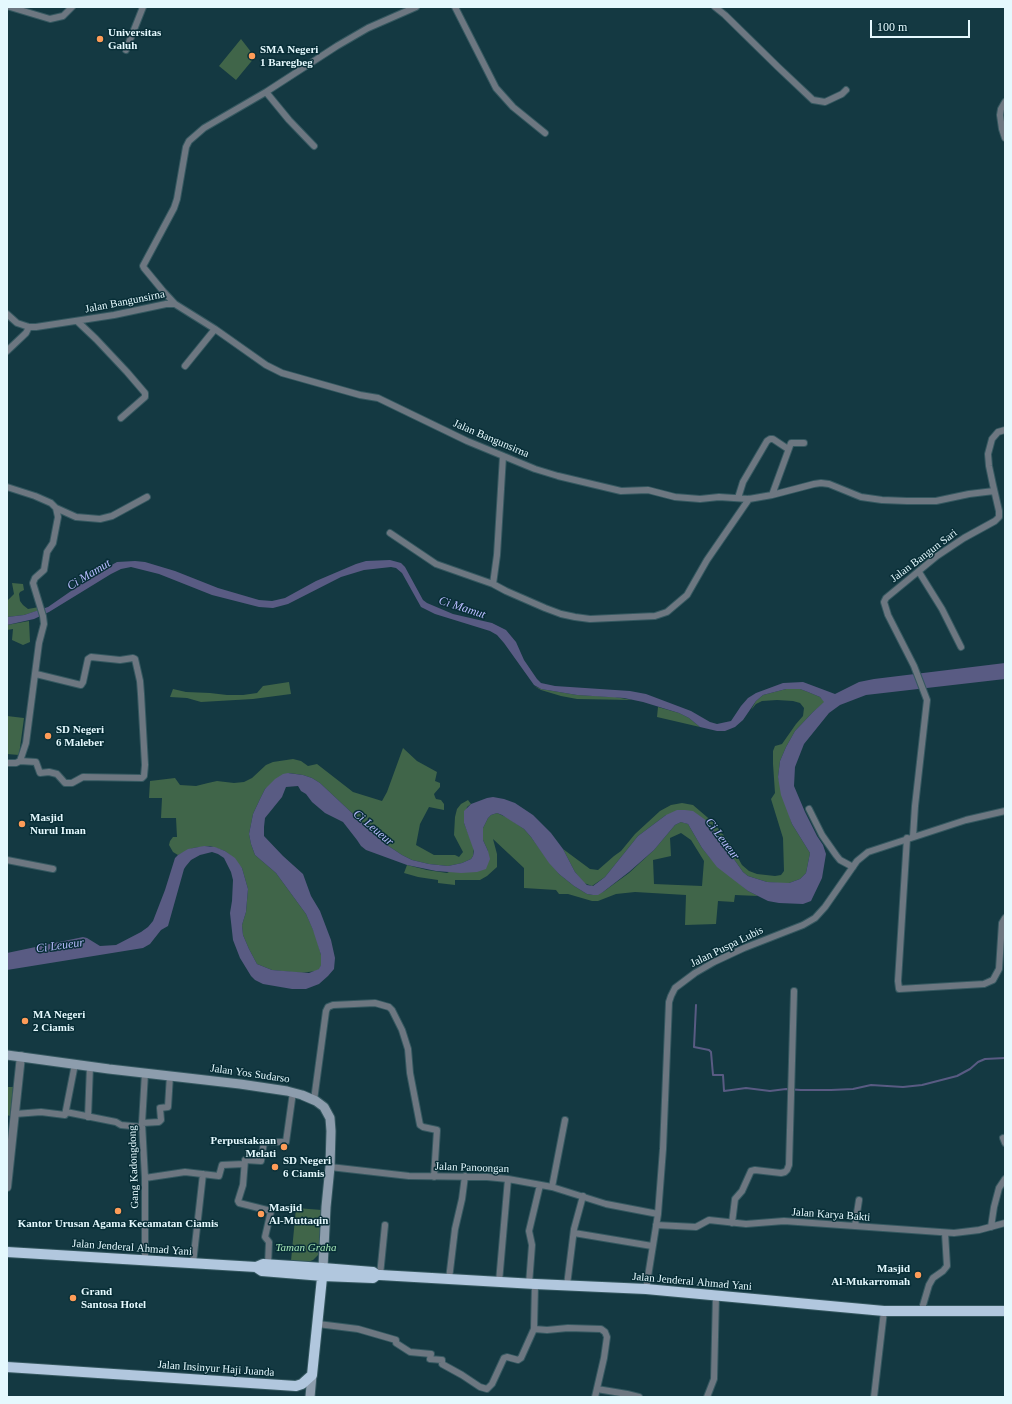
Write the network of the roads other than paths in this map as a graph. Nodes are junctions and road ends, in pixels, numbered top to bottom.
1 (10, 7) edge
2 (72, 7) edge
3 (143, 7) edge
4 (416, 7) edge
5 (455, 7) edge
6 (715, 7) edge
7 (126, 50) dead end
8 (846, 90) dead end
9 (266, 92) junction
10 (1005, 102) edge
11 (546, 133) dead end
12 (1005, 138) edge
13 (314, 146) dead end
14 (175, 304) junction
15 (7, 314) edge
16 (77, 321) junction
17 (29, 327) junction
18 (215, 329) junction
19 (7, 351) edge
20 (185, 366) dead end
21 (121, 418) dead end
22 (1005, 430) edge
23 (804, 443) dead end
24 (788, 449) junction
25 (503, 456) junction
26 (7, 487) edge
27 (994, 491) junction
28 (772, 495) junction
29 (147, 497) dead end
30 (738, 498) junction
31 (748, 499) junction
32 (56, 508) junction
33 (390, 533) dead end
34 (919, 572) junction
35 (493, 584) junction
36 (961, 647) dead end
37 (36, 674) junction
38 (20, 761) junction
39 (7, 763) edge
40 (809, 809) dead end
41 (1005, 811) edge
42 (910, 838) junction
43 (7, 860) edge
44 (853, 867) junction
45 (53, 869) dead end
46 (1005, 918) edge
47 (794, 991) dead end
48 (7, 1055) edge
49 (21, 1056) junction
50 (74, 1064) junction
51 (90, 1066) junction
52 (145, 1073) junction
53 (170, 1075) junction
54 (293, 1092) junction
55 (314, 1100) junction
56 (66, 1112) junction
57 (15, 1114) junction
58 (88, 1117) junction
59 (565, 1120) dead end
60 (142, 1125) junction
61 (244, 1164) junction
62 (330, 1167) junction
63 (203, 1174) junction
64 (465, 1176) junction
65 (434, 1177) junction
66 (145, 1178) junction
67 (508, 1179) junction
68 (1005, 1179) edge
69 (540, 1185) junction
70 (7, 1187) edge
71 (552, 1187) junction
72 (583, 1196) junction
73 (859, 1200) dead end
74 (658, 1214) junction
75 (732, 1223) junction
76 (1005, 1223) edge
77 (385, 1225) dead end
78 (656, 1225) junction
79 (855, 1226) junction
80 (991, 1227) junction
81 (574, 1233) junction
82 (945, 1233) junction
83 (652, 1246) junction
84 (7, 1252) edge
85 (145, 1260) junction
86 (193, 1263) junction
87 (268, 1265) junction
88 (256, 1267) junction
89 (323, 1272) junction
90 (379, 1275) junction
91 (449, 1279) junction
92 (499, 1282) junction
93 (532, 1284) junction
94 (567, 1285) junction
95 (646, 1289) junction
96 (716, 1295) junction
97 (884, 1311) junction
98 (921, 1312) junction
99 (1005, 1312) edge
100 (318, 1324) junction
101 (534, 1328) junction
102 (7, 1367) edge
103 (312, 1375) junction
104 (296, 1386) junction
105 (597, 1389) junction
106 (307, 1397) edge
107 (310, 1397) edge
108 (595, 1397) edge
109 (639, 1397) edge
110 (707, 1397) edge
111 (874, 1397) edge

1 - 2 street
3 - 7 street
4 - 9 street
5 - 11 street
6 - 8 street
9 - 13 street
9 - 14 street
10 - 12 street
14 - 16 street, Jalan Bangunsirna
14 - 18 street, Jalan Bangunsirna
15 - 17 street
16 - 17 street, Jalan Bangunsirna
16 - 21 street
17 - 19 street
18 - 20 street
18 - 25 street, Jalan Bangunsirna
22 - 27 street, Jalan Bangun Sari
23 - 24 street
24 - 28 street
24 - 30 street
25 - 30 street, Jalan Bangunsirna
25 - 35 street
26 - 32 street
27 - 28 street, Jalan Bangunsirna
27 - 34 street, Jalan Bangun Sari
28 - 31 street, Jalan Bangunsirna
29 - 32 street
30 - 31 street, Jalan Bangunsirna
31 - 35 street
32 - 37 street
33 - 35 street
34 - 36 street
34 - 42 street, Jalan Bangun Sari
37 - 38 street
37 - 38 street
38 - 39 street
40 - 44 street
41 - 42 street, Jalan Puspa Lubis
42 - 44 street, Jalan Puspa Lubis
42 - 46 street
43 - 45 street
44 - 74 street, Jalan Puspa Lubis
47 - 75 street
48 - 49 main road, Jalan Yos Sudarso
49 - 50 main road, Jalan Yos Sudarso
49 - 57 street
50 - 51 main road, Jalan Yos Sudarso
50 - 56 street
51 - 52 main road, Jalan Yos Sudarso
51 - 58 street
52 - 53 main road, Jalan Yos Sudarso
52 - 60 street, Gang Kadongdong
53 - 54 main road, Jalan Yos Sudarso
53 - 60 street
54 - 55 main road, Jalan Yos Sudarso
54 - 61 street
55 - 62 main road, Jalan Yos Sudarso
55 - 65 street
56 - 57 street
56 - 58 street
57 - 70 street
58 - 60 street
59 - 71 street
60 - 66 street, Gang Kadongdong
61 - 63 street
61 - 87 street
62 - 65 street, Jalan Panoongan
62 - 89 main road, Jalan Yos Sudarso
63 - 66 street
63 - 86 street
64 - 65 street, Jalan Panoongan
64 - 67 street, Jalan Panoongan
64 - 91 street
66 - 85 street, Gang Kadongdong
67 - 69 street, Jalan Panoongan
67 - 92 street
68 - 80 street
69 - 71 street, Jalan Panoongan
69 - 93 street
71 - 72 street, Jalan Panoongan
72 - 74 street, Jalan Panoongan
72 - 81 street
73 - 79 street
74 - 78 street, Jalan Puspa Lubis
75 - 78 street, Jalan Karya Bakti
75 - 79 street, Jalan Karya Bakti
76 - 80 street, Jalan Karya Bakti
77 - 90 street
78 - 83 street, Jalan Puspa Lubis
79 - 82 street, Jalan Karya Bakti
80 - 82 street, Jalan Karya Bakti
81 - 83 street
81 - 94 street
82 - 98 street
83 - 95 street, Jalan Puspa Lubis
84 - 85 highway, Jalan Jenderal Ahmad Yani
85 - 86 highway, Jalan Jenderal Ahmad Yani
86 - 88 highway, Jalan Jenderal Ahmad Yani
87 - 88 highway, Jalan Jenderal Ahmad Yani
87 - 89 highway, Jalan Jenderal Ahmad Yani
88 - 89 highway, Jalan Jenderal Ahmad Yani
89 - 90 highway, Jalan Jenderal Ahmad Yani
89 - 100 highway
90 - 91 highway, Jalan Jenderal Ahmad Yani
91 - 92 highway, Jalan Jenderal Ahmad Yani
92 - 93 highway, Jalan Jenderal Ahmad Yani
93 - 94 highway, Jalan Jenderal Ahmad Yani
93 - 101 street
94 - 95 highway, Jalan Jenderal Ahmad Yani
95 - 96 highway, Jalan Jenderal Ahmad Yani
96 - 97 highway, Jalan Jenderal Ahmad Yani
96 - 110 street
97 - 98 highway, Jalan Jenderal Ahmad Yani
97 - 111 street
98 - 99 highway, Jalan Jenderal Ahmad Yani
100 - 101 street
100 - 103 highway
101 - 105 street
102 - 104 highway, Jalan Insinyur Haji Juanda
103 - 104 highway
103 - 107 main road
104 - 106 main road
105 - 108 street
105 - 109 street

